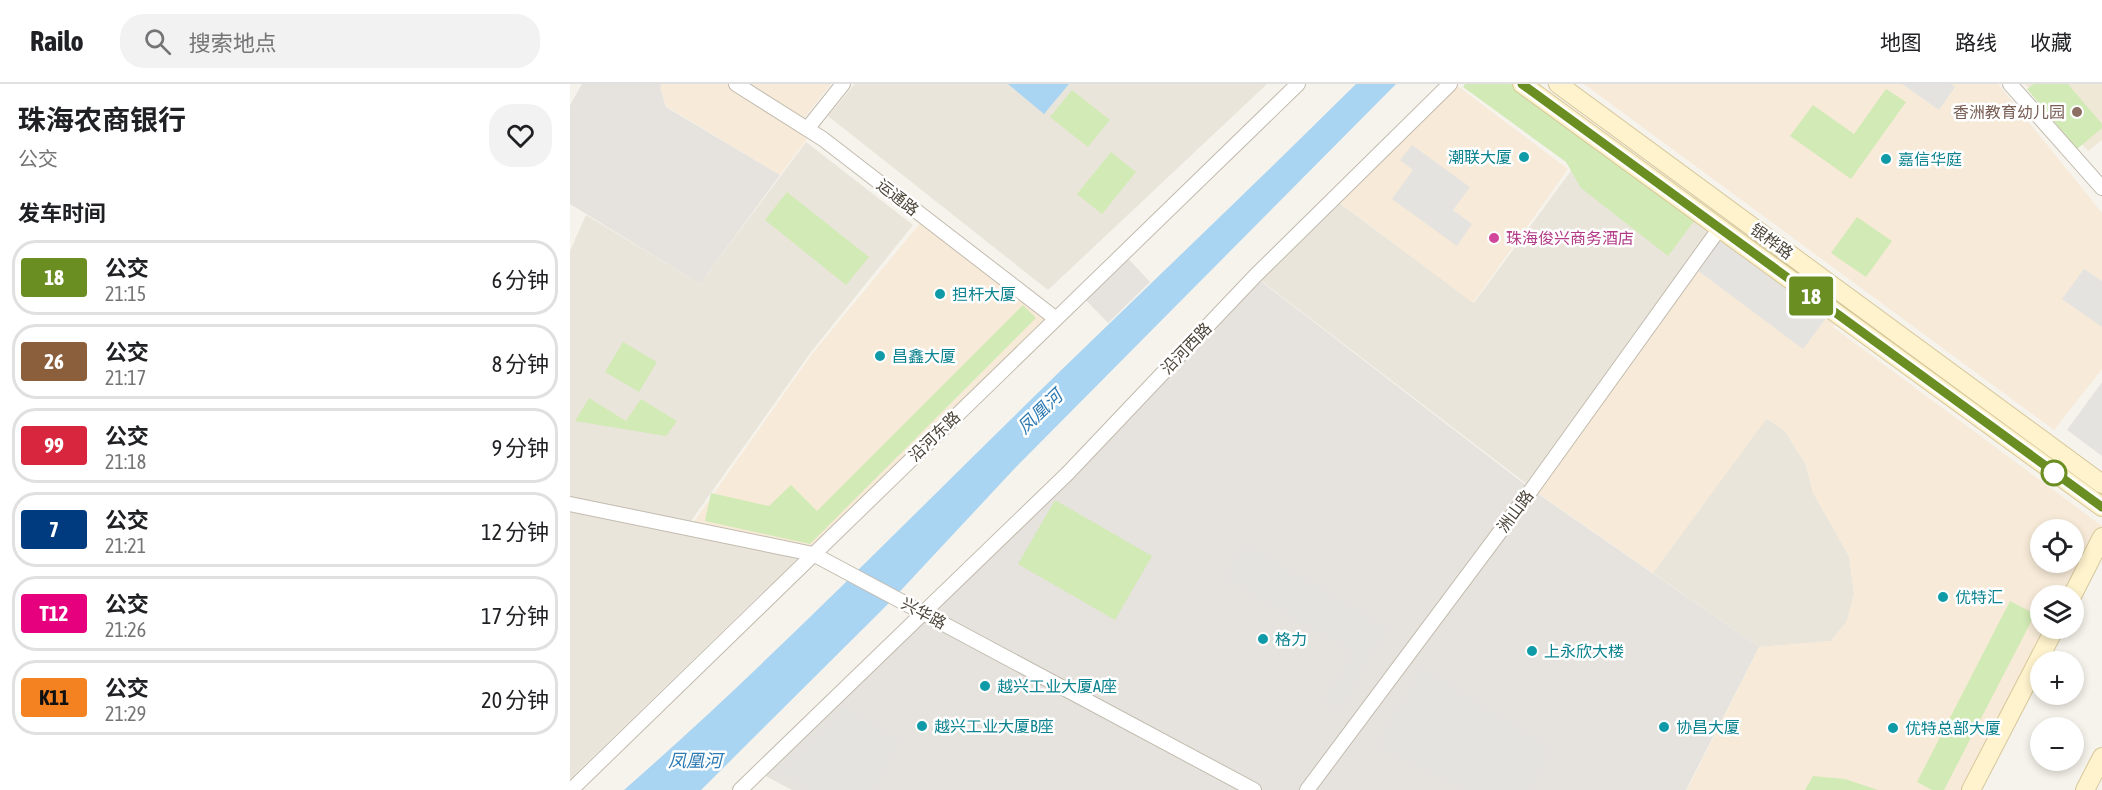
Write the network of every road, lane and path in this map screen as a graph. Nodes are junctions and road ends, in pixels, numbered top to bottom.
1 (736, 84) edge
2 (843, 84) edge
3 (1298, 84) edge
4 (1450, 84) edge
5 (1522, 84) edge
6 (1558, 84) edge
7 (2010, 84) edge
8 (807, 129) junction
9 (2102, 188) edge
10 (1719, 229) junction
11 (1055, 318) junction
12 (2102, 484) edge
13 (570, 504) edge
14 (2102, 507) edge
15 (2102, 537) edge
16 (813, 554) junction
17 (2078, 585) edge
18 (922, 612) junction
19 (2049, 639) edge
20 (2102, 757) edge
21 (571, 790) edge
22 (740, 790) edge
23 (1254, 790) edge
24 (1307, 790) edge
25 (1971, 790) edge
26 (2085, 790) edge

1 - 8 street, 运通路
2 - 8 street
3 - 11 street, 沿河东路
4 - 18 street, 沿河西路
5 - 10 main road, 银桦路
6 - 12 main road, 银桦路
7 - 9 street
8 - 11 street, 运通路
10 - 14 main road, 银桦路
10 - 24 street, 洲山路
11 - 16 street, 沿河东路
13 - 16 street, 兴华路
15 - 17 main road
16 - 18 street, 兴华路
16 - 21 street, 沿河东路
18 - 22 street, 沿河西路
18 - 23 street, 兴华路
19 - 25 main road
20 - 26 main road

